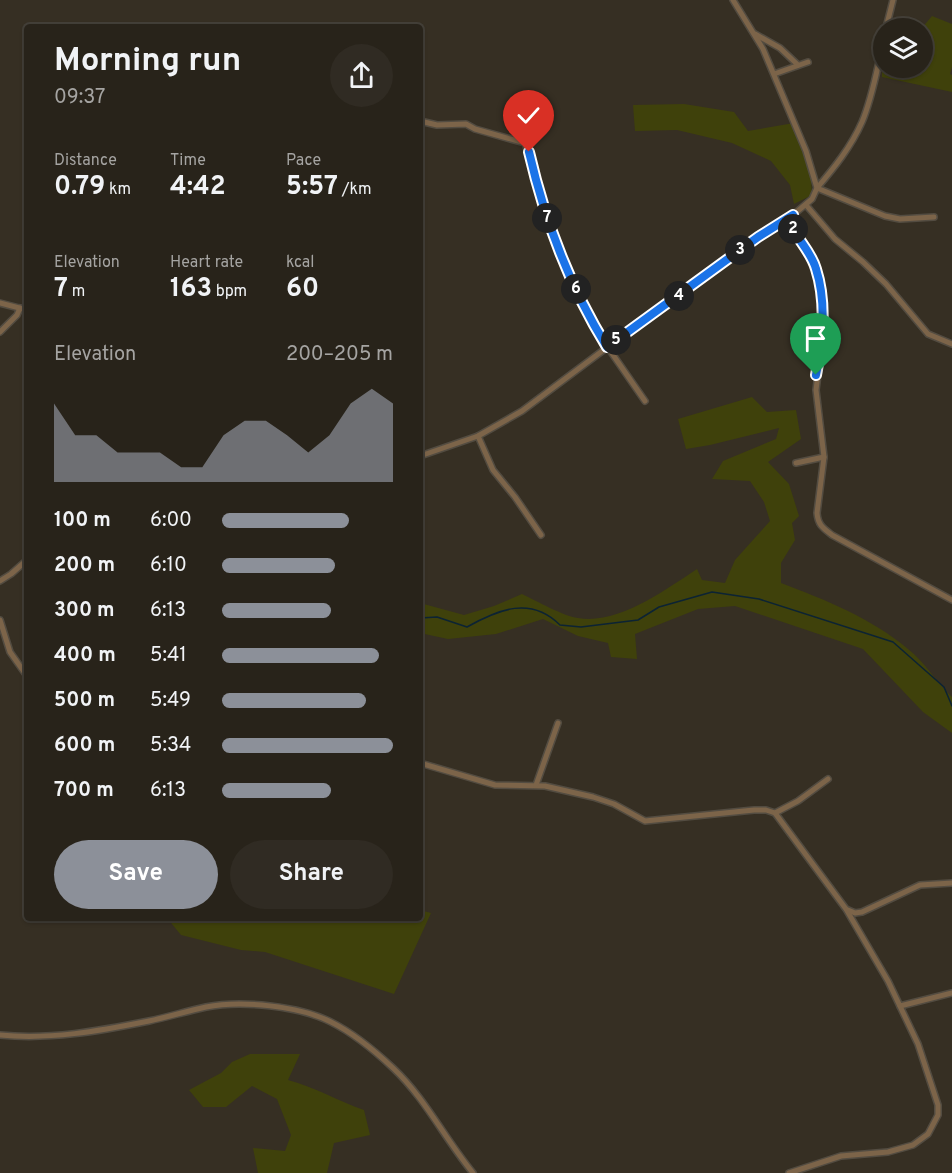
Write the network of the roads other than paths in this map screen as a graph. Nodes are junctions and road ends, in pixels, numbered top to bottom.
1 (734, 0) edge
2 (893, 0) edge
3 (888, 18) edge
4 (753, 33) junction
5 (808, 62) dead end
6 (798, 65) junction
7 (774, 74) junction
8 (876, 78) edge
9 (423, 122) edge
10 (817, 188) junction
11 (806, 205) junction
12 (793, 215) junction
13 (934, 217) dead end
14 (0, 303) edge
15 (20, 308) junction
16 (24, 309) edge
17 (0, 332) edge
18 (952, 344) edge
19 (607, 347) junction
20 (645, 401) dead end
21 (478, 436) junction
22 (423, 455) edge
23 (824, 457) junction
24 (796, 463) dead end
25 (542, 535) dead end
26 (24, 563) edge
27 (0, 581) edge
28 (952, 600) edge
29 (0, 620) edge
30 (24, 672) edge
31 (558, 723) dead end
32 (423, 764) edge
33 (828, 779) dead end
34 (536, 785) junction
35 (775, 813) junction
36 (952, 883) edge
37 (846, 909) junction
38 (952, 993) edge
39 (900, 1006) junction
40 (0, 1035) edge
41 (473, 1173) edge
42 (789, 1173) edge

1 - 4 street
2 - 3 street
4 - 6 street
4 - 7 street
5 - 6 street
6 - 7 street
7 - 10 street
8 - 10 street
9 - 19 street
10 - 11 street
10 - 13 street
11 - 12 street
11 - 18 street
12 - 19 street
12 - 23 street
14 - 15 street
15 - 16 street
15 - 17 street
19 - 20 street
19 - 21 street
21 - 22 street
21 - 25 street
23 - 24 street
23 - 28 street
26 - 27 street
29 - 30 street
31 - 34 street
32 - 34 street
33 - 35 street
34 - 35 street
35 - 37 street
36 - 37 street
37 - 39 street
38 - 39 street
39 - 42 street
40 - 41 street

